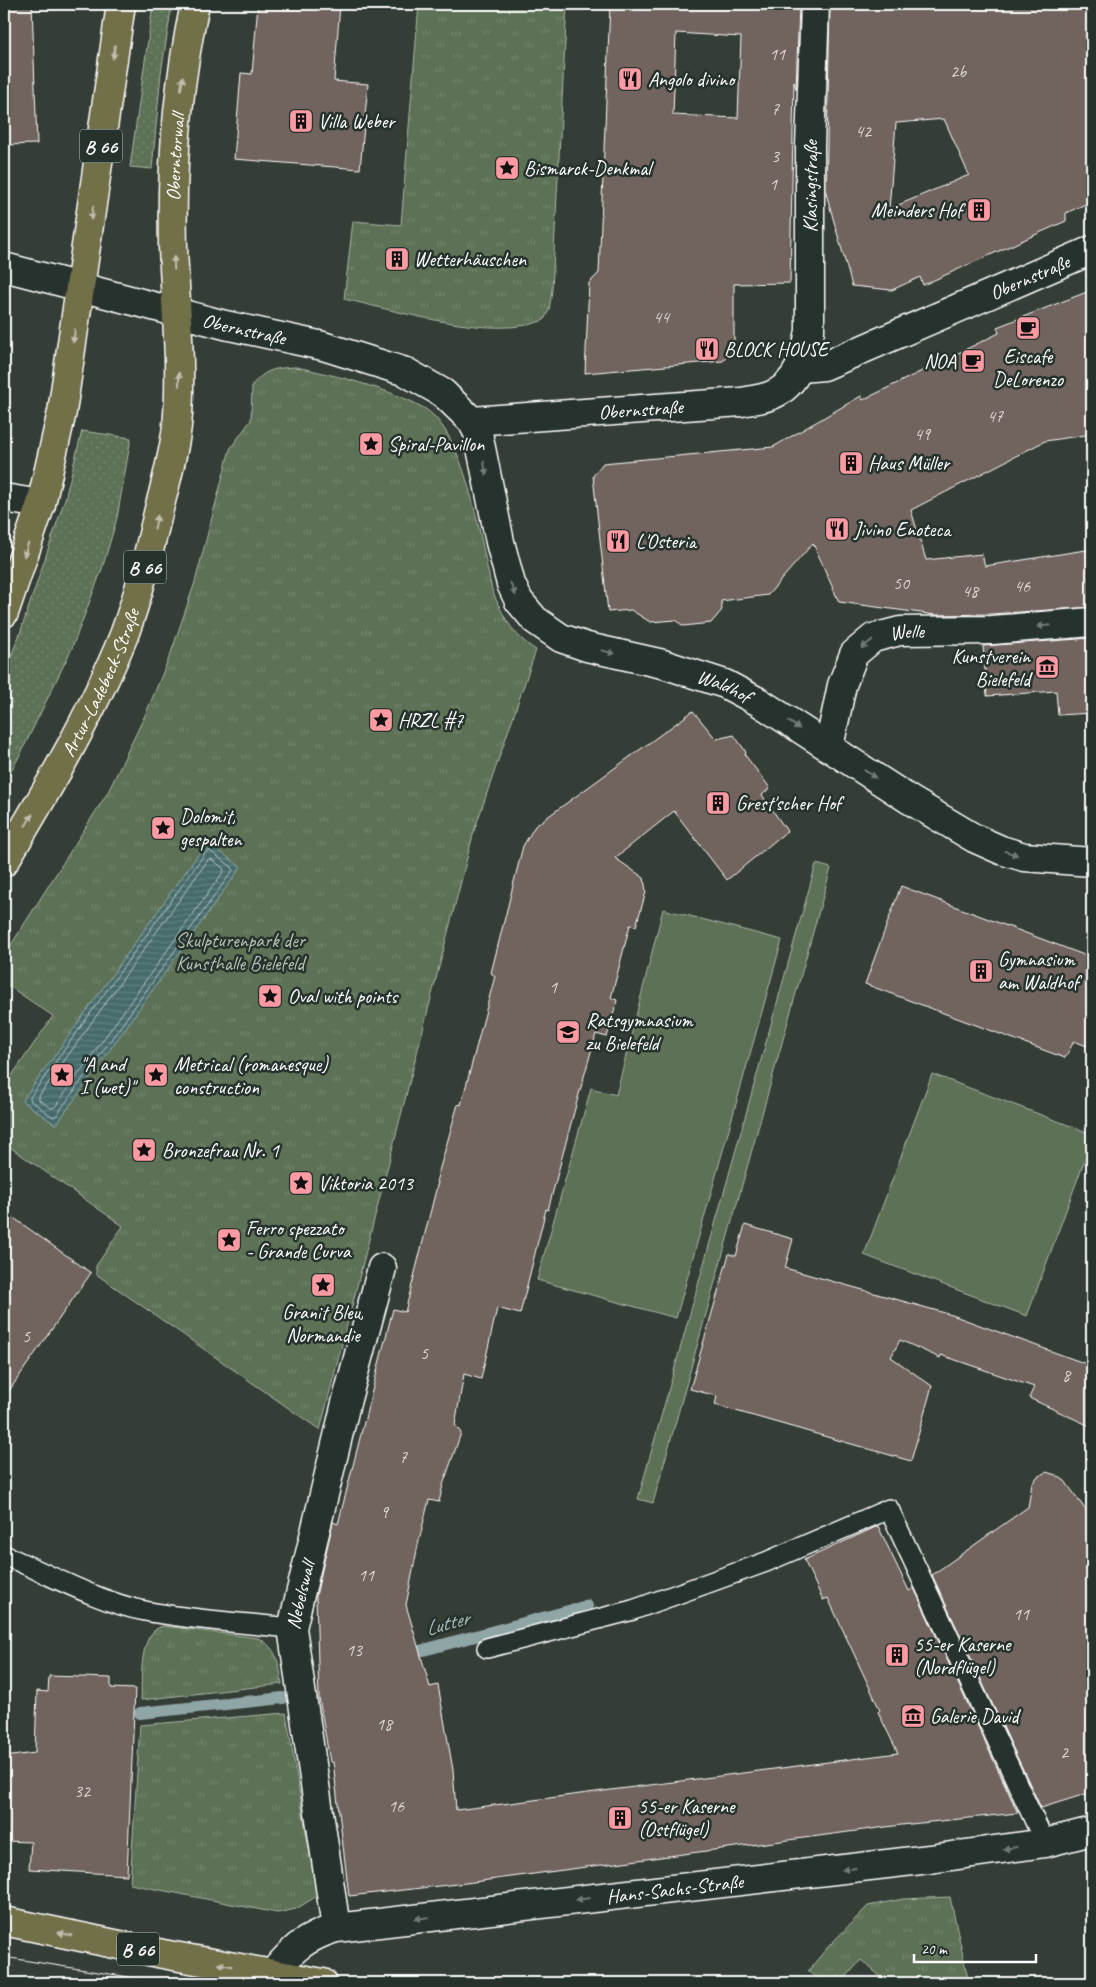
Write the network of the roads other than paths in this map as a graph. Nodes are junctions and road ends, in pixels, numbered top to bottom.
1 (121, 4) edge
2 (195, 4) edge
3 (815, 4) edge
4 (1092, 250) edge
5 (4, 267) edge
6 (80, 288) junction
7 (176, 312) junction
8 (800, 368) junction
9 (472, 421) junction
10 (4, 498) edge
11 (41, 504) junction
12 (4, 613) edge
13 (1092, 622) edge
14 (829, 747) junction
15 (4, 862) edge
16 (1092, 862) edge
17 (382, 1268) dead end
18 (4, 1555) edge
19 (292, 1628) junction
20 (487, 1648) dead end
21 (1092, 1831) edge
22 (1045, 1843) junction
23 (4, 1921) edge
24 (336, 1928) junction
25 (272, 1973) junction
26 (323, 1983) edge

1 -> 6 main road, B 66
7 -> 2 main road, Oberntorwall / B 66
3 - 8 street, Klasingstraße
4 - 8 street, Obernstraße
5 - 6 street, Obernstraße
6 - 7 street, Obernstraße
6 -> 11 main road, B 66
7 - 9 street, Obernstraße
15 -> 7 main road, Artur-Ladebeck-Straße / B 66
8 - 9 street, Obernstraße
9 -> 14 street, Waldhof
10 - 11 street
11 -> 12 main road, B 66
13 -> 14 street, Welle
14 -> 16 street, Waldhof
17 - 19 street, Nebelswall
18 - 19 lane
19 - 24 street, Nebelswall
20 - 22 lane
21 - 22 street, Hans-Sachs-Straße
22 -> 24 street, Hans-Sachs-Straße
25 -> 23 main road, B 66
24 - 25 street, Hans-Sachs-Straße
25 - 26 main road, B 66

